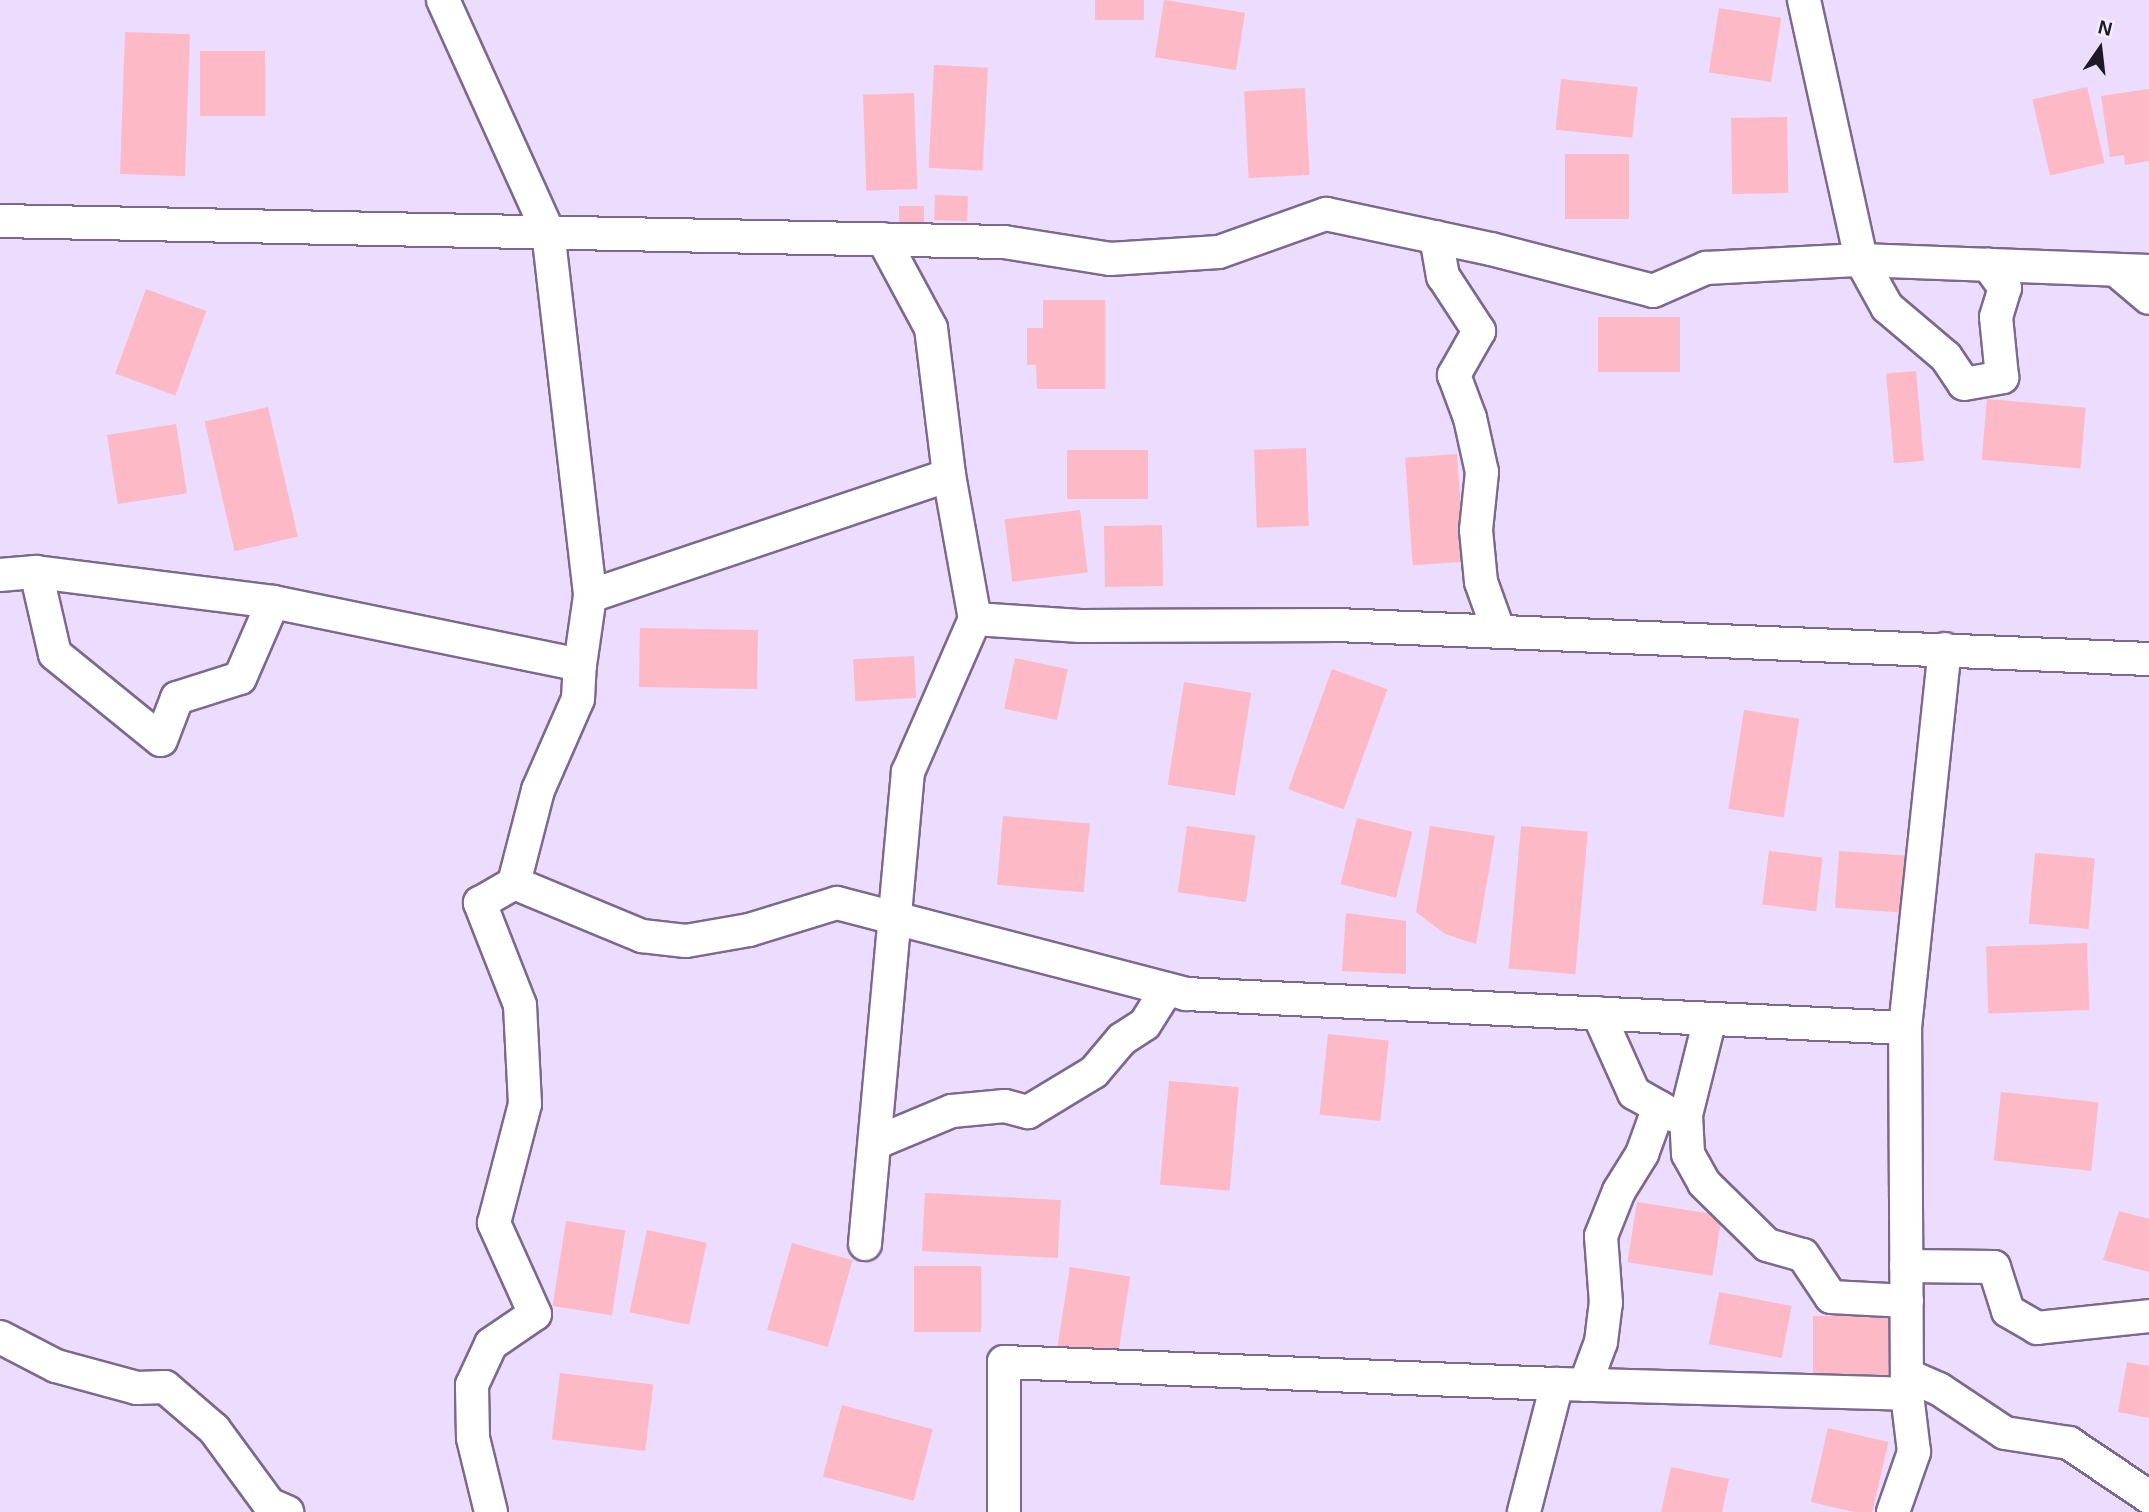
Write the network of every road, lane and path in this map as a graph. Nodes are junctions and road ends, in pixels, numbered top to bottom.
1 (443, 0) edge
2 (1804, 0) edge
3 (0, 220) edge
4 (548, 231) junction
5 (1436, 237) junction
6 (883, 239) junction
7 (1861, 260) junction
8 (1988, 265) junction
9 (2116, 270) junction
10 (2149, 271) edge
11 (2149, 298) edge
12 (949, 475) junction
13 (36, 572) junction
14 (0, 575) edge
15 (590, 596) junction
16 (273, 602) junction
17 (975, 619) junction
18 (1499, 632) junction
19 (1945, 649) junction
20 (2149, 659) edge
21 (580, 665) junction
22 (514, 883) junction
23 (897, 918) junction
24 (1167, 989) junction
25 (1598, 1013) junction
26 (1710, 1018) junction
27 (1905, 1028) junction
28 (1673, 1111) junction
29 (875, 1143) junction
30 (865, 1244) dead end
31 (1906, 1266) junction
32 (1907, 1301) junction
33 (2149, 1316) edge
34 (0, 1337) edge
35 (1907, 1384) junction
36 (1571, 1385) junction
37 (2149, 1497) edge
38 (287, 1512) edge
39 (491, 1512) edge
40 (1004, 1512) edge
41 (1524, 1512) edge
42 (1893, 1512) edge

1 - 4 street
2 - 7 street
3 - 4 street
4 - 6 street
4 - 15 street
5 - 6 street
5 - 7 street
5 - 18 street
6 - 12 street
7 - 8 street
7 - 8 street
8 - 9 street
9 - 10 street
9 - 11 street
12 - 15 street
12 - 17 street
13 - 14 street
13 - 16 street
13 - 16 street
15 - 21 street
16 - 21 street
17 - 18 street
17 - 23 street
18 - 19 street
19 - 20 street
19 - 27 street
21 - 22 street
22 - 23 street
22 - 39 street
23 - 24 street
23 - 29 street
24 - 25 street
24 - 29 street
25 - 26 street
25 - 28 street
26 - 27 street
26 - 28 street
27 - 31 street
28 - 32 street
28 - 36 street
29 - 30 street
31 - 32 street
31 - 33 street
32 - 35 street
34 - 38 street
35 - 36 street
35 - 37 street
35 - 42 street
36 - 40 street
36 - 41 street

